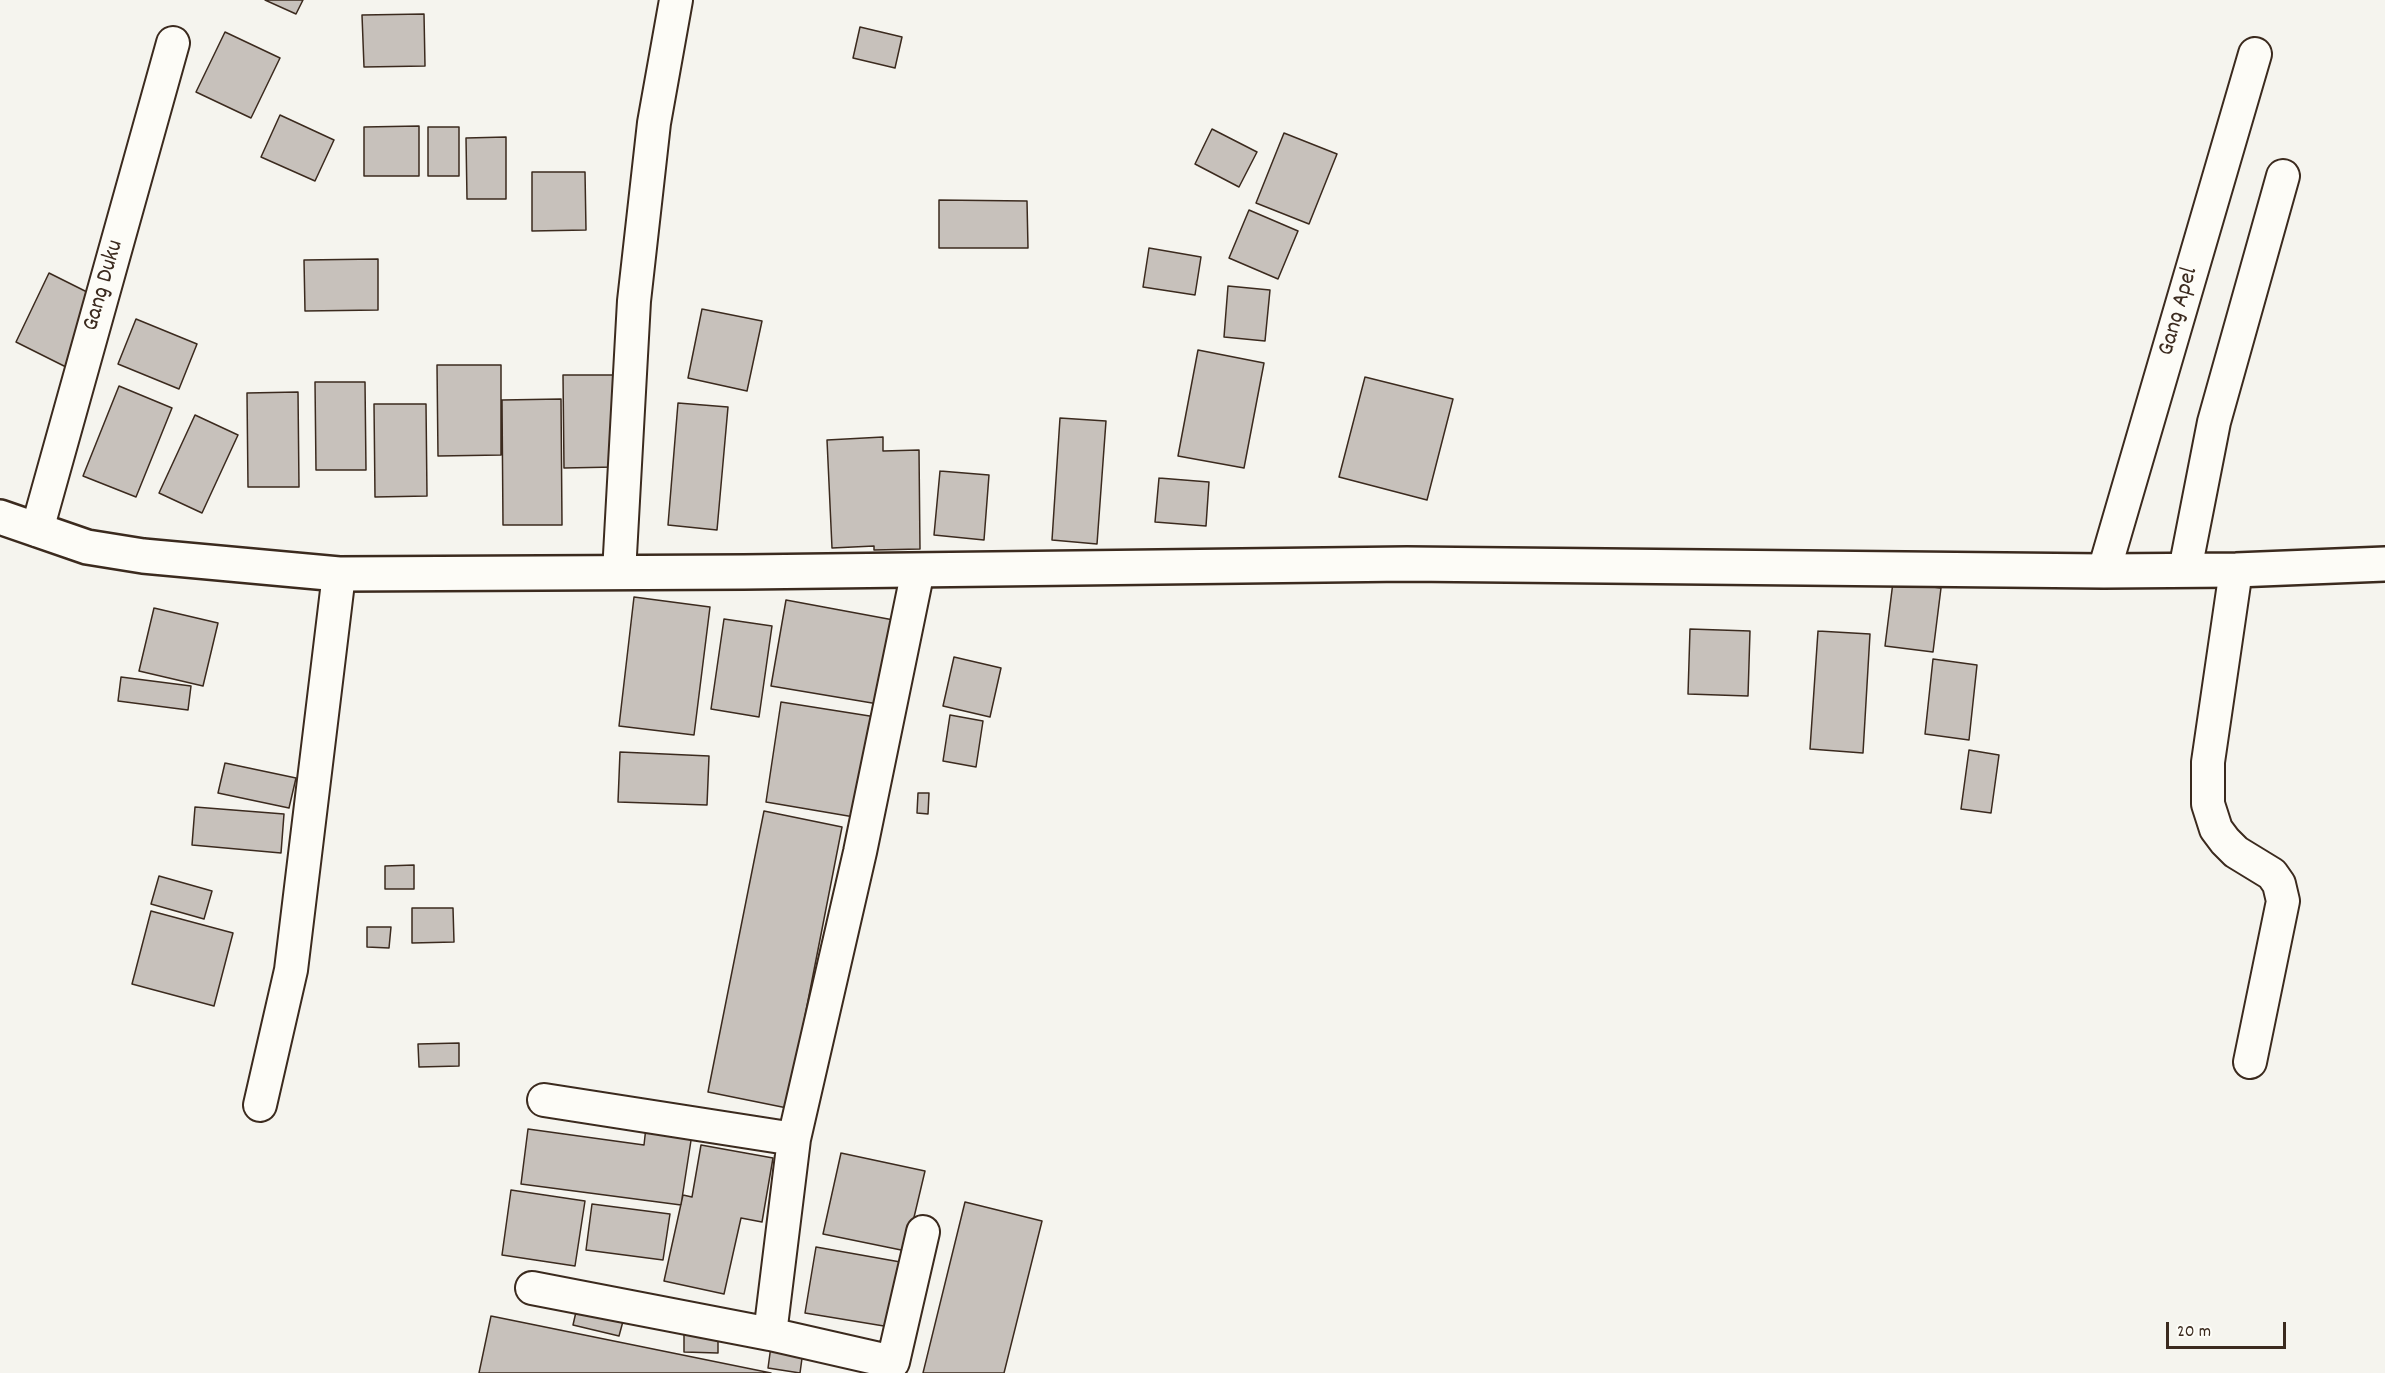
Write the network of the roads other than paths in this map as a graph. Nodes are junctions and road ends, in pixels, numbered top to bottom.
1 (676, 0) edge
2 (173, 43) dead end
3 (2255, 54) dead end
4 (2283, 176) dead end
5 (0, 517) edge
6 (37, 530) junction
7 (2385, 564) edge
8 (918, 570) junction
9 (2185, 570) junction
10 (2236, 570) junction
11 (2104, 571) junction
12 (619, 573) junction
13 (339, 574) junction
14 (2250, 1062) dead end
15 (544, 1100) dead end
16 (260, 1105) dead end
17 (794, 1139) junction
18 (923, 1232) dead end
19 (532, 1288) dead end
20 (770, 1334) junction

1 - 12 street
2 - 6 street, Gang Duku
3 - 11 street, Gang Apel
4 - 9 street
5 - 6 street
6 - 13 street
7 - 10 street
8 - 11 street
8 - 12 street
8 - 17 street
9 - 10 street
9 - 11 street
10 - 14 street
12 - 13 street
13 - 16 street
15 - 17 street
17 - 20 street
18 - 20 street
19 - 20 street

